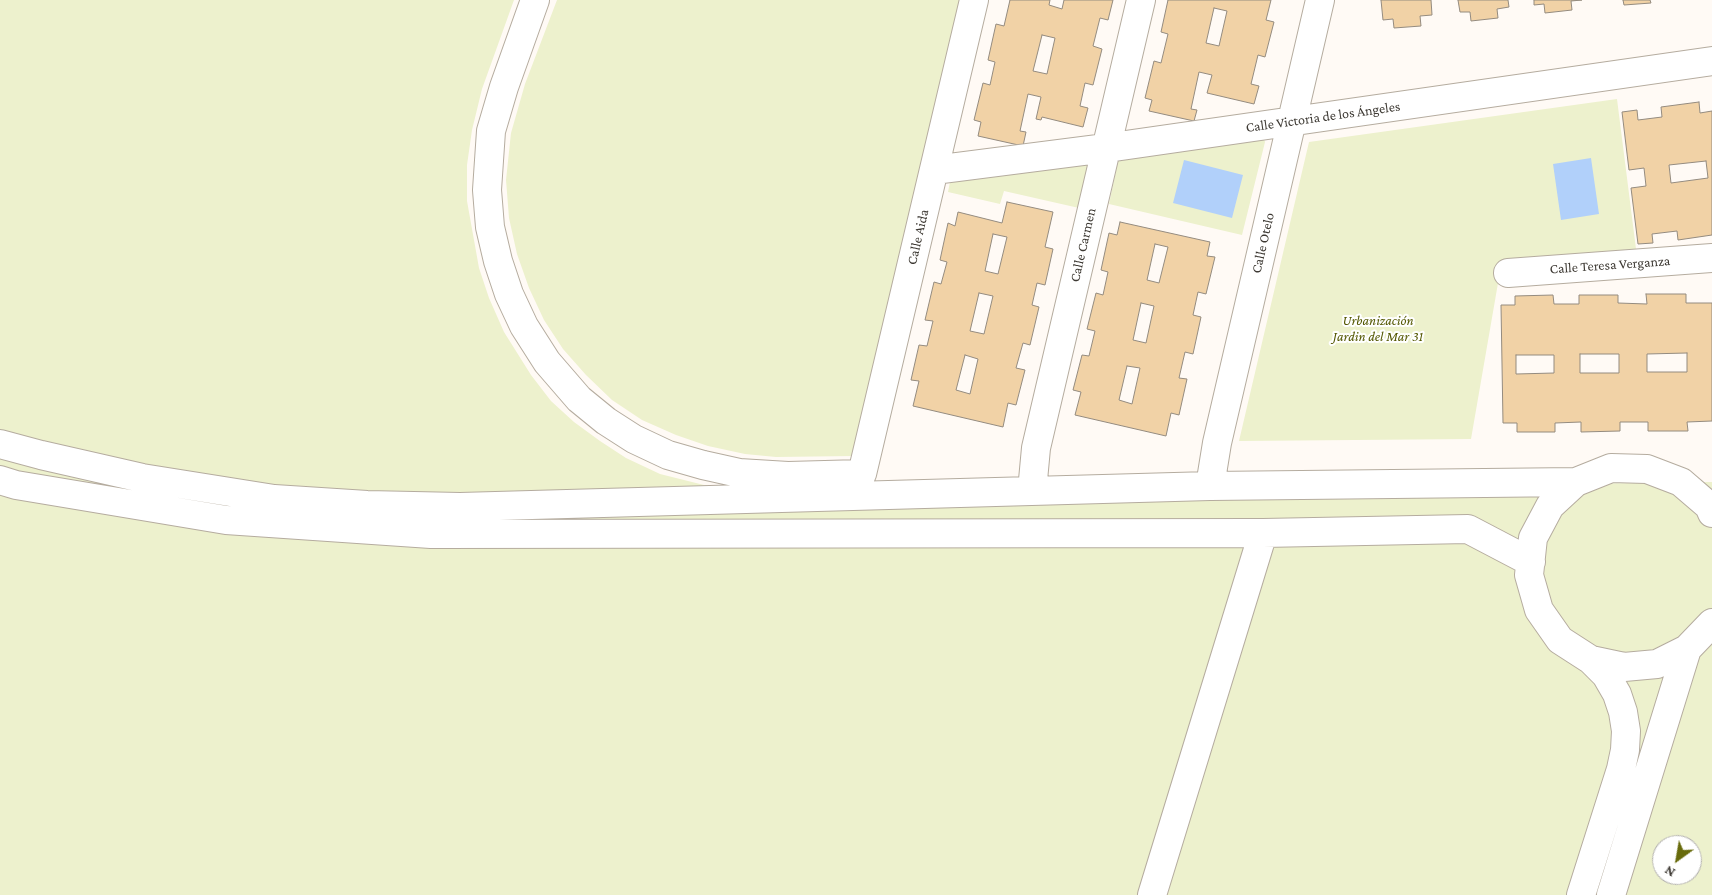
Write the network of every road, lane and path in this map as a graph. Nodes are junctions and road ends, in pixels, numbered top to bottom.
1 (535, 0) edge
2 (974, 0) edge
3 (1141, 0) edge
4 (1320, 0) edge
5 (1712, 61) edge
6 (1292, 121) junction
7 (1106, 148) junction
8 (934, 170) junction
9 (1712, 258) edge
10 (1508, 273) dead end
11 (0, 444) edge
12 (0, 480) edge
13 (1576, 482) junction
14 (1210, 486) junction
15 (1032, 491) junction
16 (1707, 499) edge
17 (1263, 533) junction
18 (1530, 562) junction
19 (1712, 623) edge
20 (1687, 649) junction
21 (1591, 660) junction
22 (1152, 895) edge
23 (1581, 895) edge
24 (1611, 895) edge

1 - 8 street, Calle Aida
2 - 8 street, Calle Aida
3 - 7 street, Calle Carmen
4 - 6 street, Calle Otelo
5 - 6 street, Calle Victoria de los Ángeles
6 - 7 street, Calle Victoria de los Ángeles
6 - 14 street, Calle Otelo
7 - 8 street, Calle Victoria de los Ángeles
7 - 15 street, Calle Carmen
9 - 10 street, Calle Teresa Verganza
11 - 15 street
12 - 17 street
13 - 14 street
13 - 16 street
13 - 18 street
14 - 15 street
17 - 18 street
17 - 22 street
18 - 21 street
19 - 20 street
20 - 21 street
20 - 24 street
21 - 23 street

